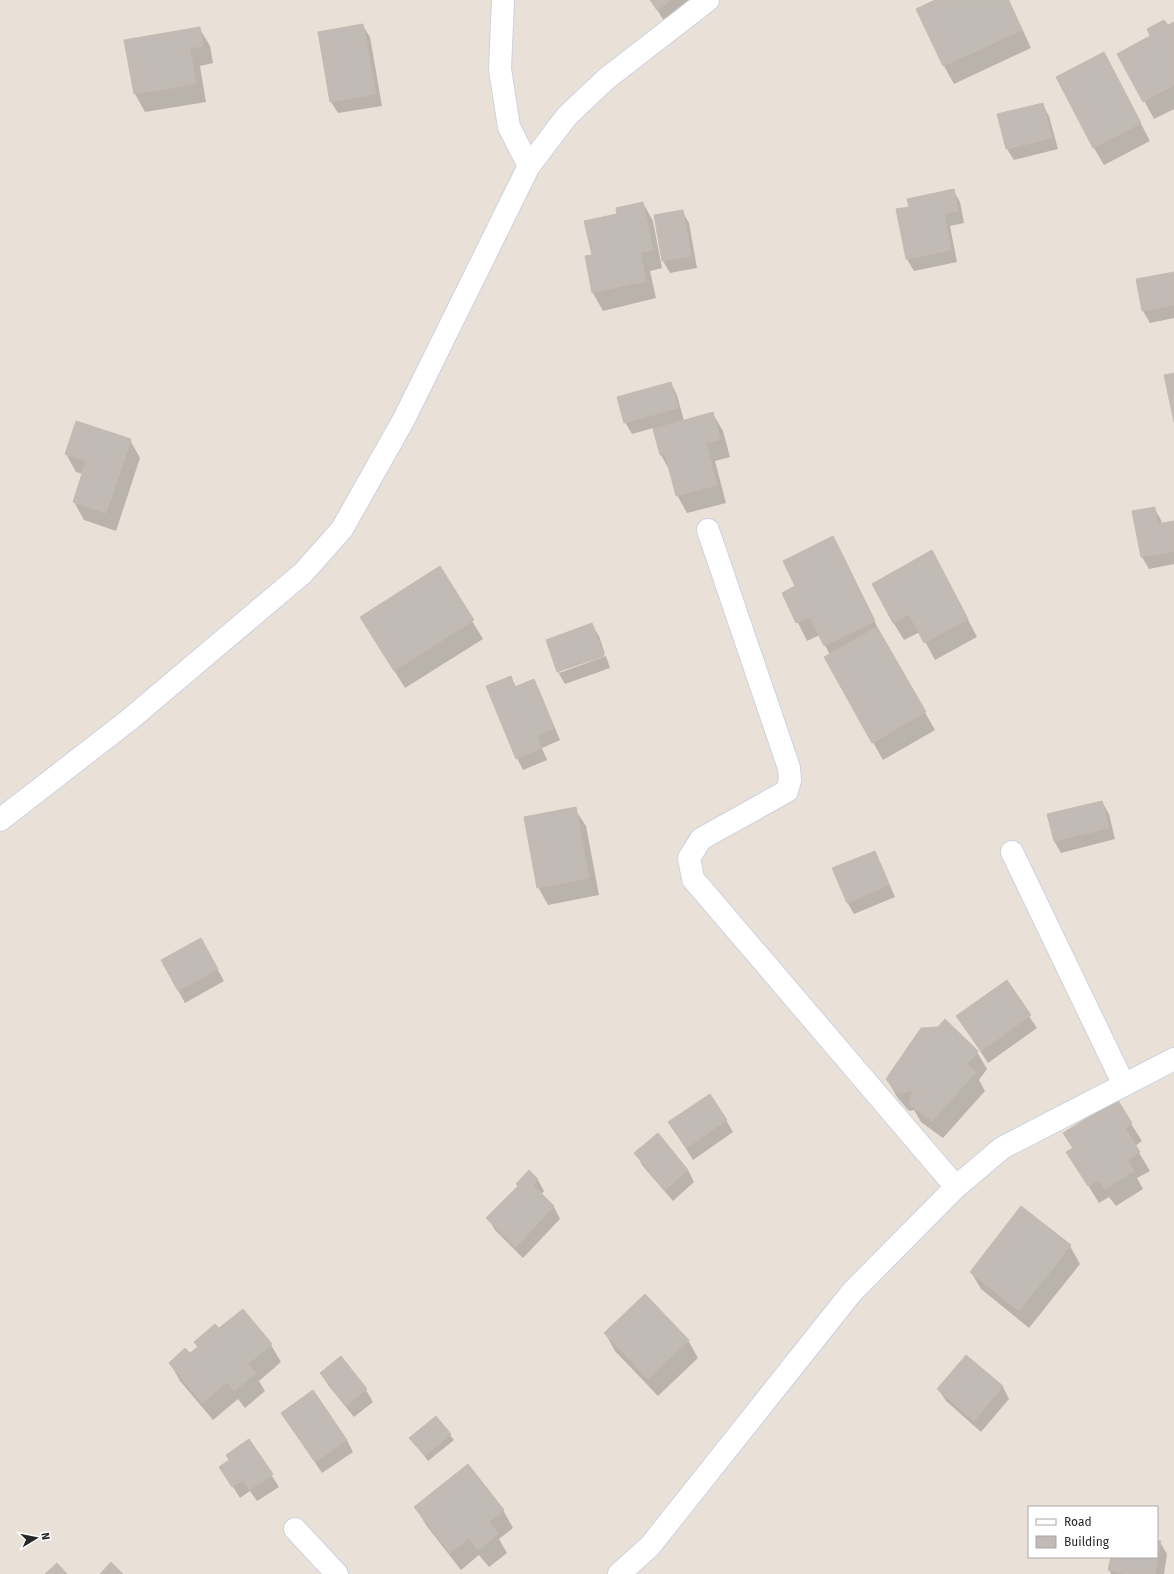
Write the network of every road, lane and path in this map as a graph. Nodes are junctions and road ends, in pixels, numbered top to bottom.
1 (503, 0) edge
2 (708, 0) edge
3 (529, 166) junction
4 (708, 530) dead end
5 (0, 820) edge
6 (1012, 852) dead end
7 (1174, 1059) edge
8 (1124, 1085) junction
9 (956, 1187) junction
10 (295, 1528) dead end
11 (337, 1574) edge
12 (619, 1574) edge

1 - 3 street
2 - 3 street
3 - 5 street
4 - 9 street
6 - 8 street
7 - 8 street
8 - 9 street
9 - 12 street
10 - 11 street

